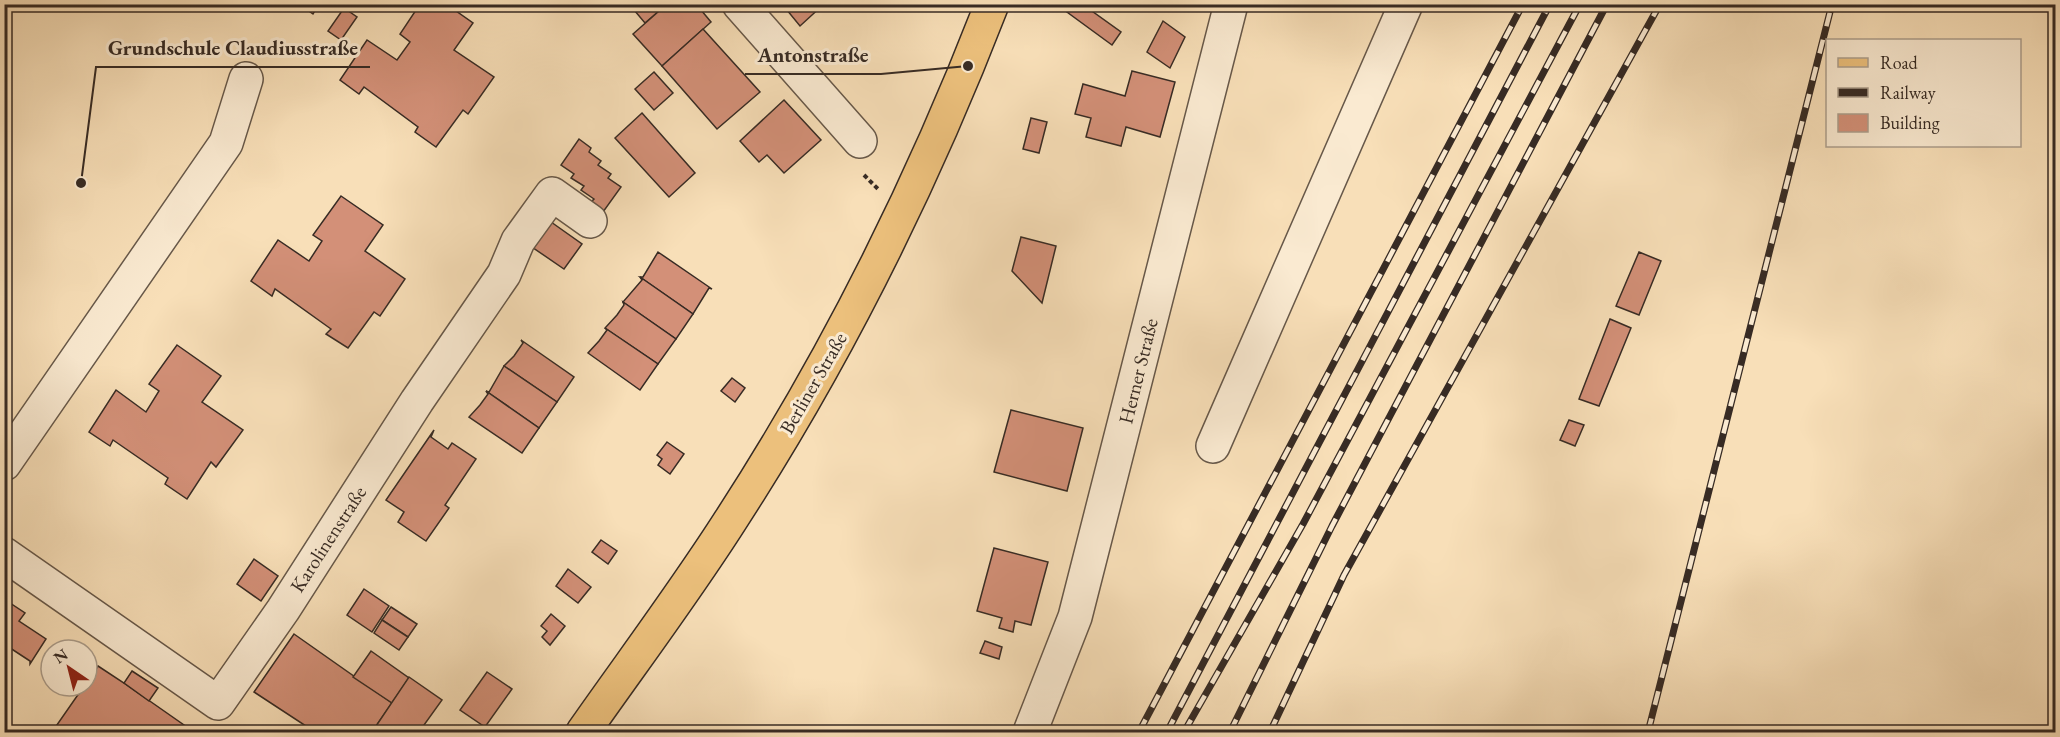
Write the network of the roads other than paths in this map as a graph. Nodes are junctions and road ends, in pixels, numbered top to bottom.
1 (739, 4) edge
2 (992, 4) edge
3 (1232, 4) edge
4 (1406, 4) edge
5 (246, 79) dead end
6 (860, 141) road end
7 (590, 221) dead end
8 (1213, 446) dead end
9 (4, 464) edge
10 (4, 554) edge
11 (583, 732) edge
12 (1030, 732) edge

1 - 6 street
2 - 11 main road, Berliner Straße
3 - 12 street, Herner Straße
4 - 8 street
5 - 9 street
7 - 10 street, Karolinenstraße

